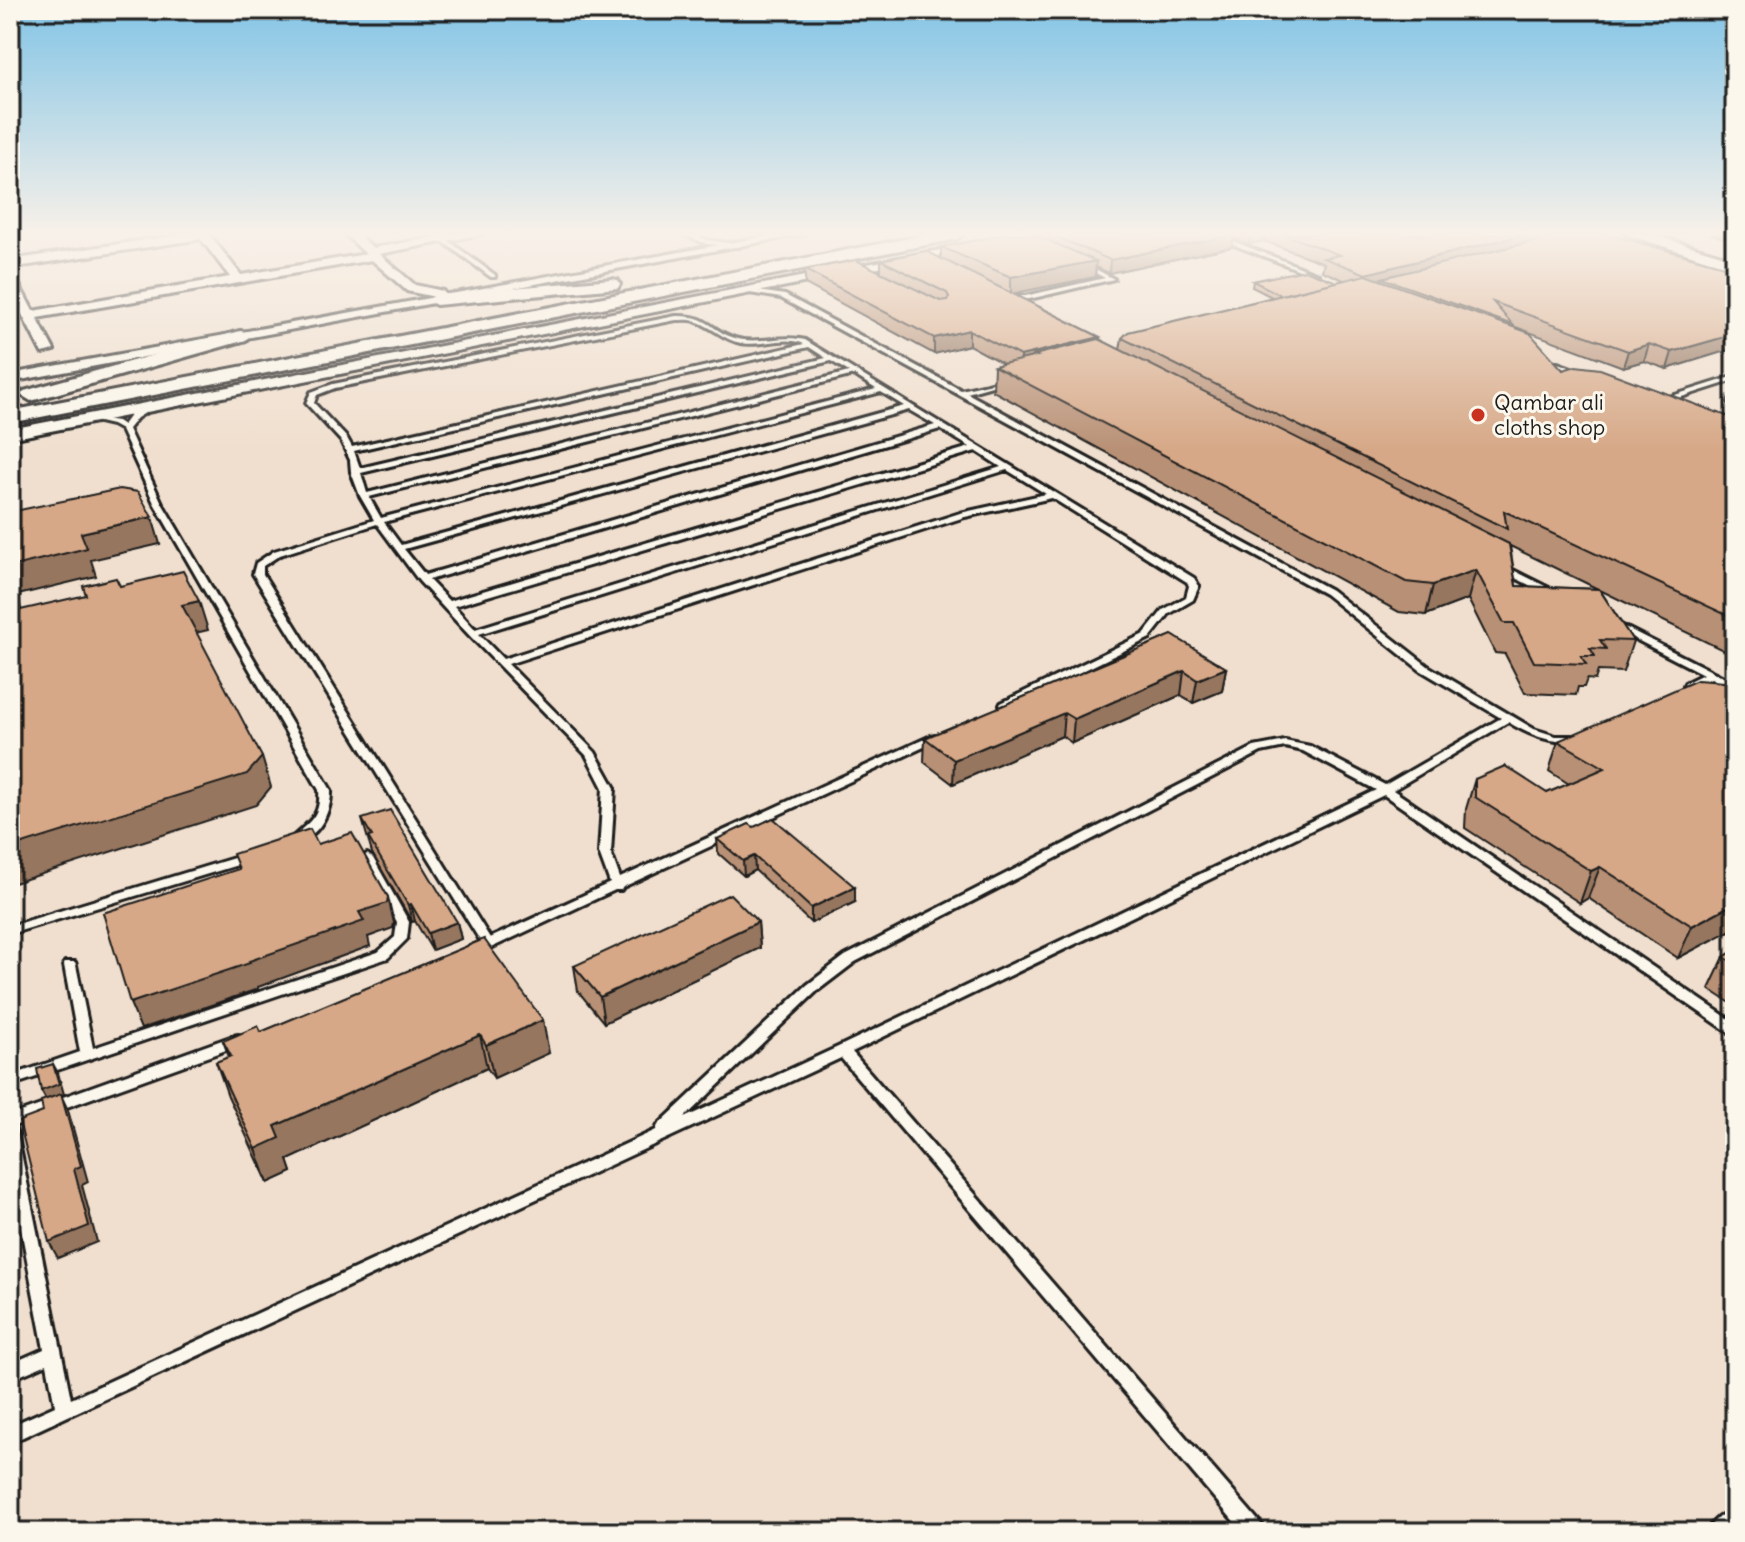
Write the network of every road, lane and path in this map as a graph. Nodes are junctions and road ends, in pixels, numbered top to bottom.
1 (24, 306) edge
2 (83, 306) edge
3 (393, 306) edge
4 (404, 306) edge
5 (514, 306) edge
6 (587, 306) edge
7 (670, 306) edge
8 (813, 306) edge
9 (388, 309) junction
10 (29, 315) junction
11 (620, 316) junction
12 (473, 328) junction
13 (240, 336) junction
14 (810, 345) junction
15 (47, 350) dead end
16 (1539, 358) edge
17 (832, 359) junction
18 (855, 373) junction
19 (1583, 374) edge
20 (1022, 377) edge
21 (10, 378) edge
22 (1735, 378) edge
23 (882, 390) junction
24 (961, 392) junction
25 (10, 401) edge
26 (1670, 406) edge
27 (910, 407) junction
28 (149, 408) junction
29 (10, 417) edge
30 (90, 419) junction
31 (941, 426) junction
32 (124, 429) junction
33 (10, 434) edge
34 (976, 448) junction
35 (350, 450) junction
36 (1008, 467) junction
37 (355, 472) junction
38 (1054, 495) junction
39 (364, 496) junction
40 (158, 503) junction
41 (143, 506) edge
42 (378, 521) junction
43 (399, 548) junction
44 (1487, 560) edge
45 (422, 579) junction
46 (1557, 596) edge
47 (446, 605) junction
48 (1598, 617) edge
49 (472, 633) junction
50 (501, 663) junction
51 (1710, 675) junction
52 (1683, 687) edge
53 (1735, 687) edge
54 (999, 708) edge
55 (1508, 718) junction
56 (1592, 732) edge
57 (942, 735) edge
58 (1385, 790) junction
59 (287, 844) edge
60 (264, 853) edge
61 (367, 858) edge
62 (617, 887) junction
63 (10, 930) edge
64 (488, 944) junction
65 (460, 956) edge
66 (70, 965) dead end
67 (1735, 1030) edge
68 (245, 1037) edge
69 (843, 1051) junction
70 (87, 1055) junction
71 (10, 1081) edge
72 (10, 1122) edge
73 (10, 1133) edge
74 (654, 1137) junction
75 (53, 1353) junction
76 (10, 1372) edge
77 (64, 1409) junction
78 (12, 1432) edge
79 (1735, 1517) edge
80 (1255, 1532) edge
81 (1716, 1532) edge

1 - 10 street
2 - 10 street
3 - 9 street
4 - 9 street
5 - 25 main road
6 - 12 main road
7 - 11 street
8 - 24 lane
9 - 13 street
10 - 15 street
11 - 12 main road
11 - 28 street
12 - 29 main road
13 - 21 street
13 - 25 main road
14 - 17 lane
14 - 35 lane
14 - 35 lane
16 - 19 lane
17 - 18 lane
17 - 37 lane
18 - 23 lane
18 - 39 lane
20 - 24 lane
22 - 26 lane
23 - 27 lane
23 - 42 lane
24 - 55 lane
27 - 31 lane
27 - 43 lane
28 - 30 street
28 - 32 lane
30 - 32 lane
30 - 33 street
31 - 34 lane
31 - 45 lane
32 - 40 lane
34 - 36 lane
34 - 47 lane
35 - 37 lane
36 - 38 lane
36 - 49 lane
37 - 39 lane
38 - 50 lane
38 - 54 lane
39 - 42 lane
40 - 41 lane
40 - 59 lane
42 - 43 lane
42 - 64 lane
43 - 45 lane
44 - 46 lane
45 - 47 lane
47 - 49 lane
48 - 51 lane
49 - 50 lane
50 - 62 lane
51 - 52 lane
51 - 53 lane
55 - 56 lane
55 - 58 lane
57 - 62 lane
58 - 67 lane
58 - 69 lane
58 - 74 lane
60 - 63 lane
61 - 70 lane
62 - 64 lane
64 - 65 lane
66 - 70 lane
68 - 72 lane
69 - 74 lane
69 - 80 lane
70 - 71 lane
73 - 75 lane
74 - 77 lane
75 - 76 lane
75 - 77 lane
77 - 78 lane
79 - 81 lane

